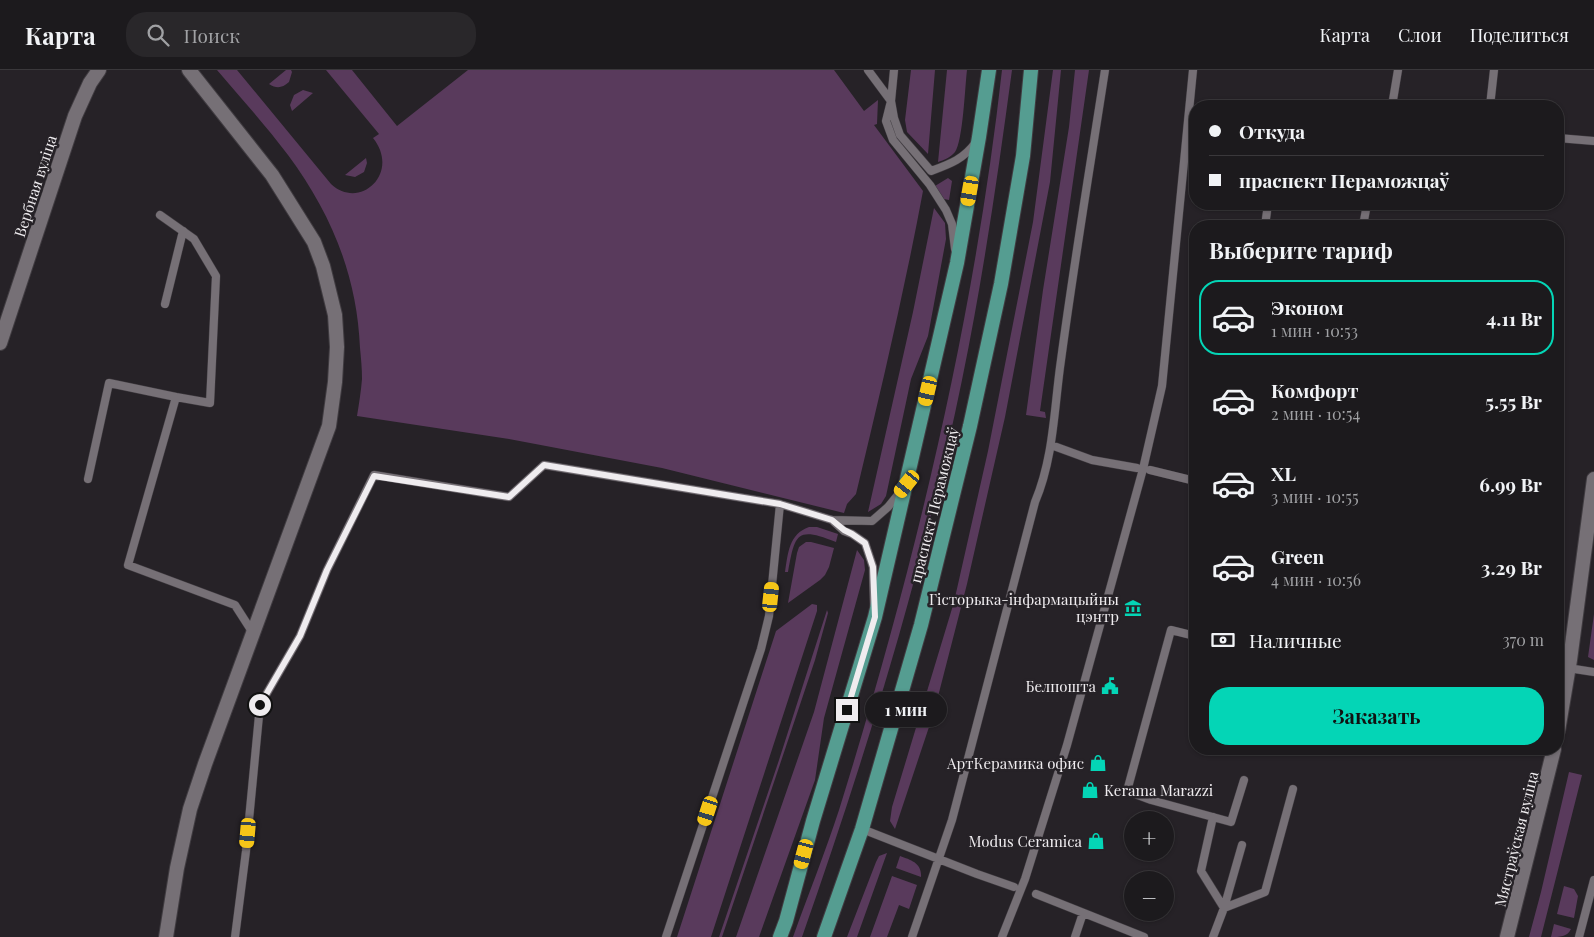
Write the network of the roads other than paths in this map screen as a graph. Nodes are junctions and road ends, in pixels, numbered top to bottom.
1 (99, 70) edge
2 (189, 70) edge
3 (868, 70) edge
4 (894, 70) edge
5 (988, 70) edge
6 (1031, 70) edge
7 (1105, 70) edge
8 (1193, 70) edge
9 (1398, 70) edge
10 (1494, 70) edge
11 (1190, 100) edge
12 (1393, 100) edge
13 (1491, 100) edge
14 (891, 101) junction
15 (1189, 109) edge
16 (979, 137) junction
17 (1564, 138) edge
18 (1594, 141) edge
19 (160, 215) dead end
20 (183, 231) junction
21 (957, 263) junction
22 (165, 304) dead end
23 (0, 343) edge
24 (176, 396) junction
25 (1051, 445) junction
26 (1137, 468) dead end
27 (1150, 470) dead end
28 (88, 479) dead end
29 (1594, 479) edge
30 (1189, 480) edge
31 (907, 484) junction
32 (780, 504) junction
33 (832, 520) junction
34 (875, 617) junction
35 (253, 633) junction
36 (1189, 634) edge
37 (1565, 661) edge
38 (1594, 672) edge
39 (1552, 755) edge
40 (1244, 780) dead end
41 (1293, 789) dead end
42 (1213, 817) junction
43 (862, 829) junction
44 (1242, 845) dead end
45 (940, 858) junction
46 (1594, 880) edge
47 (1014, 887) dead end
48 (1036, 894) dead end
49 (1224, 908) junction
50 (1083, 913) junction
51 (166, 937) edge
52 (235, 937) edge
53 (666, 937) edge
54 (780, 937) edge
55 (824, 937) edge
56 (912, 937) edge
57 (1002, 937) edge
58 (1076, 937) edge
59 (1144, 937) edge
60 (1213, 937) edge
61 (1507, 937) edge
62 (1579, 937) edge

1 - 23 street, Вербная вуліца
2 - 35 street
3 - 14 lane
4 - 14 lane
5 - 16 main road, праспект Пераможцаў
6 - 43 main road, праспект Пераможцаў
7 - 25 lane
8 - 11 lane
9 - 12 lane
10 - 13 lane
14 - 16 lane
14 - 21 lane
15 - 57 lane
16 - 21 main road, праспект Пераможцаў
17 - 18 lane
19 - 20 lane
20 - 22 lane
20 - 24 lane
21 - 31 main road, праспект Пераможцаў
24 - 28 lane
24 - 35 lane
25 - 26 lane
25 - 45 lane
27 - 30 lane
29 - 37 street
31 - 33 lane
31 - 34 main road, праспект Пераможцаў
32 - 33 lane
32 - 52 lane
32 - 53 lane
33 - 34 lane
34 - 54 main road, праспект Пераможцаў
35 - 51 street
36 - 42 lane
37 - 38 lane
39 - 61 street, Мястраўская вуліца
40 - 42 lane
41 - 49 lane
42 - 49 lane
43 - 45 lane
43 - 55 main road, праспект Пераможцаў
44 - 49 lane
45 - 47 lane
45 - 56 lane
46 - 62 lane
48 - 50 lane
49 - 60 lane
50 - 58 lane
50 - 59 lane

